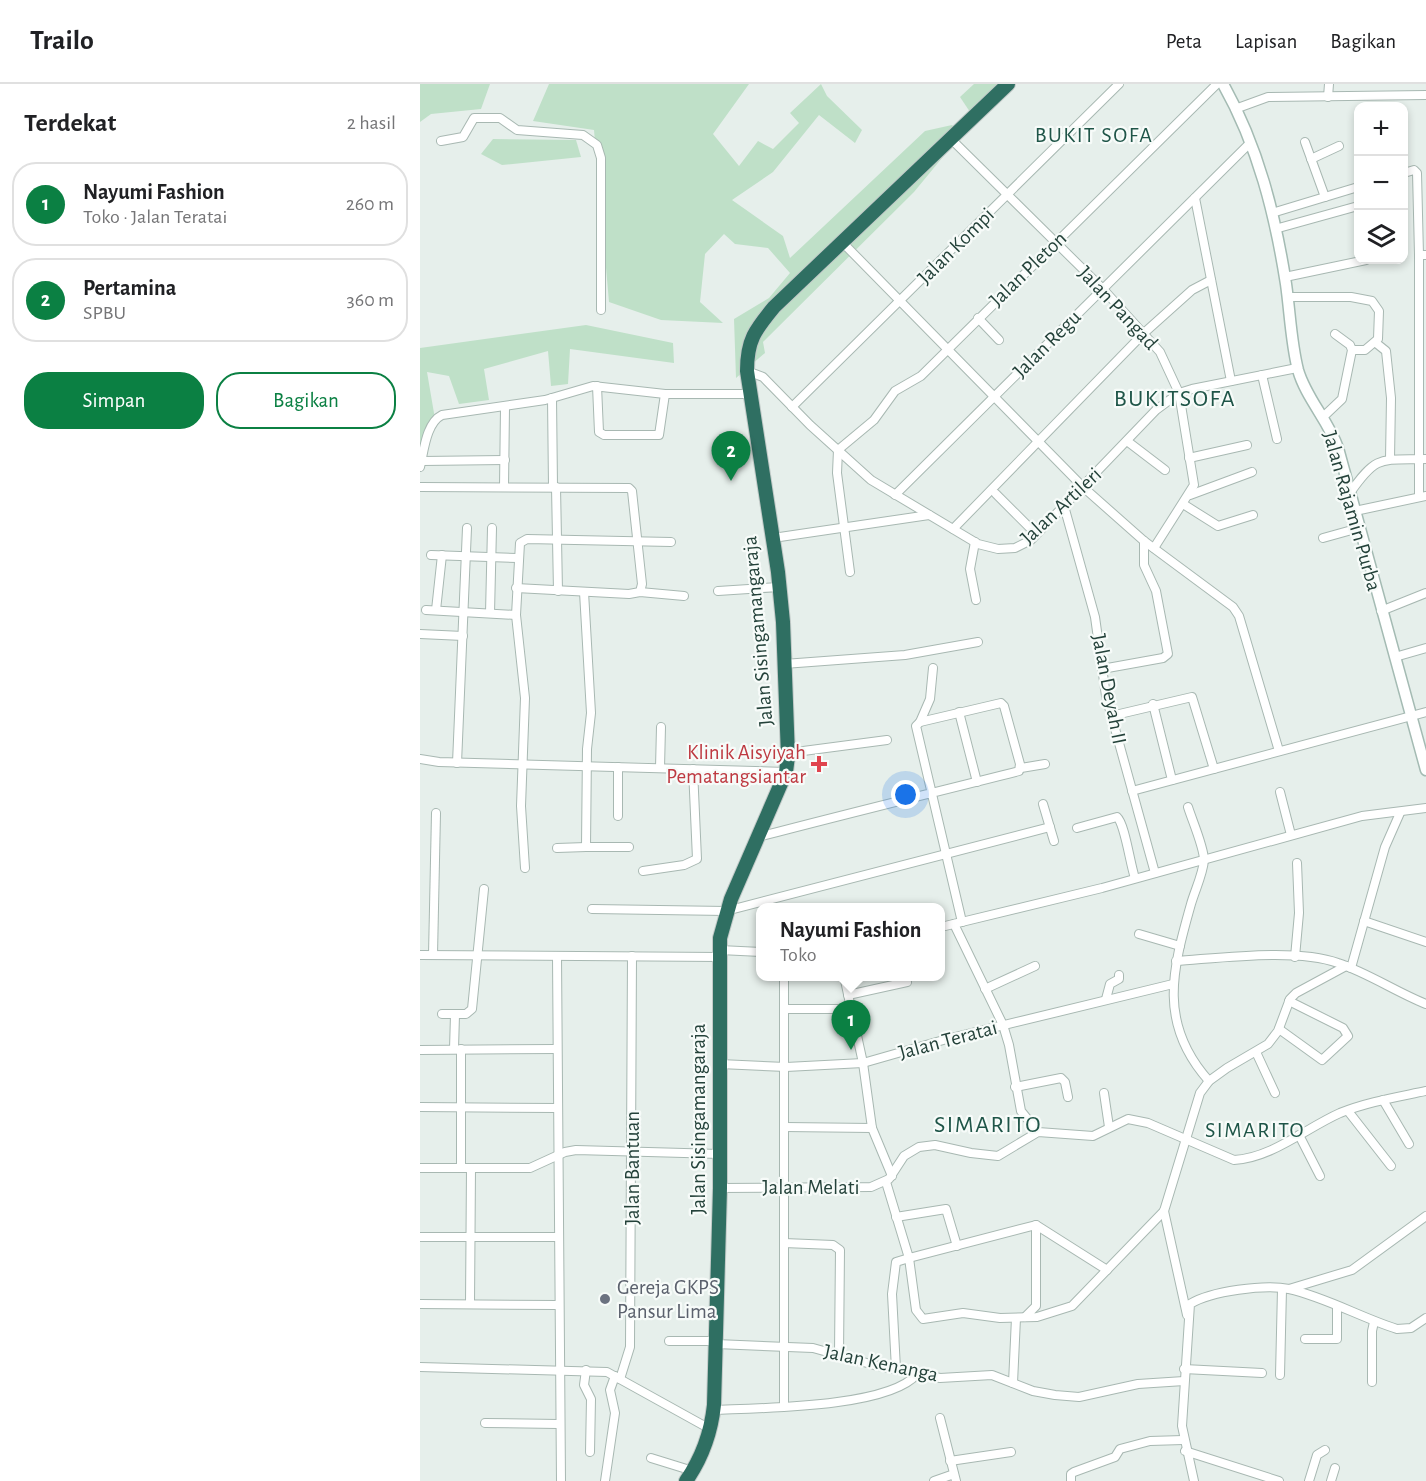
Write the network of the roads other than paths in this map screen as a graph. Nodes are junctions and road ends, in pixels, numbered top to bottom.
1 (1008, 84) edge
2 (1119, 84) edge
3 (1217, 84) edge
4 (1223, 84) edge
5 (1329, 84) edge
6 (1426, 95) edge
7 (1328, 97) junction
8 (1234, 109) junction
9 (951, 139) junction
10 (441, 141) dead end
11 (1305, 142) dead end
12 (1250, 143) junction
13 (1340, 146) dead end
14 (1311, 159) junction
15 (1408, 172) edge
16 (1354, 188) edge
17 (1007, 196) junction
18 (1325, 197) junction
19 (1195, 198) junction
20 (1354, 207) edge
21 (1272, 213) junction
22 (1275, 229) junction
23 (843, 243) junction
24 (1055, 243) junction
25 (1422, 255) edge
26 (1354, 262) edge
27 (1284, 277) junction
28 (1211, 280) junction
29 (1422, 285) edge
30 (1103, 289) junction
31 (1288, 297) junction
32 (901, 301) junction
33 (602, 310) dead end
34 (978, 318) junction
35 (1144, 333) junction
36 (1335, 334) dead end
37 (999, 340) dead end
38 (1376, 344) junction
39 (947, 348) junction
40 (1352, 350) junction
41 (1423, 355) edge
42 (1297, 368) junction
43 (747, 371) junction
44 (1262, 375) junction
45 (1231, 381) junction
46 (597, 386) junction
47 (1179, 393) junction
48 (665, 394) junction
49 (751, 394) junction
50 (995, 396) junction
51 (552, 398) junction
52 (506, 407) junction
53 (792, 407) junction
54 (1323, 417) junction
55 (1277, 439) dead end
56 (1038, 441) junction
57 (1127, 441) junction
58 (1247, 445) dead end
59 (838, 450) junction
60 (1189, 458) junction
61 (1390, 459) junction
62 (1422, 459) edge
63 (505, 460) junction
64 (421, 464) edge
65 (1165, 470) dead end
66 (1252, 472) dead end
67 (420, 487) edge
68 (504, 487) junction
69 (554, 487) junction
70 (1083, 487) junction
71 (1350, 493) junction
72 (996, 494) dead end
73 (895, 495) junction
74 (1188, 495) junction
75 (1423, 496) edge
76 (1183, 504) junction
77 (1064, 506) junction
78 (1355, 511) junction
79 (929, 515) junction
80 (1253, 515) dead end
81 (467, 528) dead end
82 (492, 528) dead end
83 (844, 528) junction
84 (1359, 528) junction
85 (953, 529) junction
86 (1036, 534) junction
87 (773, 538) junction
88 (1323, 538) dead end
89 (557, 541) junction
90 (1144, 541) junction
91 (637, 542) junction
92 (671, 542) dead end
93 (975, 542) junction
94 (1154, 548) junction
95 (432, 555) dead end
96 (442, 555) junction
97 (466, 556) junction
98 (492, 556) junction
99 (517, 558) junction
100 (850, 572) dead end
101 (779, 587) junction
102 (516, 588) junction
103 (558, 591) junction
104 (718, 591) dead end
105 (584, 592) junction
106 (640, 592) junction
107 (1426, 593) edge
108 (684, 596) dead end
109 (976, 600) dead end
110 (426, 610) dead end
111 (436, 610) junction
112 (463, 611) junction
113 (1382, 611) junction
114 (490, 613) junction
115 (516, 615) junction
116 (420, 634) edge
117 (463, 636) junction
118 (978, 642) dead end
119 (1426, 648) edge
120 (1395, 657) junction
121 (784, 664) junction
122 (933, 668) dead end
123 (1102, 669) junction
124 (1154, 704) junction
125 (959, 712) junction
126 (1426, 712) edge
127 (1111, 716) junction
128 (1412, 716) junction
129 (920, 722) junction
130 (661, 727) dead end
131 (888, 740) dead end
132 (1279, 751) junction
133 (788, 753) junction
134 (420, 759) edge
135 (457, 763) junction
136 (1045, 764) dead end
137 (523, 765) junction
138 (586, 766) junction
139 (618, 767) junction
140 (660, 768) junction
141 (1021, 768) junction
142 (693, 769) junction
143 (1214, 769) junction
144 (1426, 770) edge
145 (786, 772) junction
146 (1172, 780) junction
147 (977, 782) junction
148 (1132, 791) junction
149 (1280, 792) dead end
150 (930, 794) junction
151 (1043, 804) dead end
152 (1188, 807) dead end
153 (1426, 808) edge
154 (436, 813) dead end
155 (1400, 813) junction
156 (618, 816) dead end
157 (1050, 827) junction
158 (1077, 828) dead end
159 (1291, 835) junction
160 (758, 837) junction
161 (1054, 841) dead end
162 (586, 847) junction
163 (629, 847) dead end
164 (557, 848) dead end
165 (946, 854) junction
166 (1204, 859) junction
167 (1297, 863) dead end
168 (525, 868) dead end
169 (643, 871) dead end
170 (1155, 873) junction
171 (1135, 878) junction
172 (484, 889) dead end
173 (756, 903) edge
174 (757, 903) edge
175 (592, 909) dead end
176 (726, 911) junction
177 (1364, 921) junction
178 (958, 923) junction
179 (945, 926) edge
180 (1139, 934) dead end
181 (1426, 942) edge
182 (1180, 946) junction
183 (756, 952) edge
184 (720, 954) junction
185 (420, 955) edge
186 (434, 955) junction
187 (478, 955) junction
188 (557, 956) junction
189 (632, 956) junction
190 (1295, 957) junction
191 (1176, 961) junction
192 (1035, 966) dead end
193 (1348, 967) junction
194 (1119, 975) dead end
195 (784, 981) edge
196 (845, 981) edge
197 (907, 982) dead end
198 (1173, 984) junction
199 (985, 989) junction
200 (848, 995) junction
201 (1106, 999) junction
202 (1289, 1001) junction
203 (1426, 1004) edge
204 (784, 1009) junction
205 (851, 1009) junction
206 (442, 1014) dead end
207 (455, 1015) junction
208 (1002, 1025) junction
209 (1279, 1029) junction
210 (458, 1049) junction
211 (557, 1049) junction
212 (420, 1050) edge
213 (1256, 1052) junction
214 (863, 1063) junction
215 (720, 1064) junction
216 (786, 1067) junction
217 (1209, 1081) junction
218 (1015, 1087) junction
219 (1426, 1091) edge
220 (1104, 1093) dead end
221 (1275, 1093) dead end
222 (1068, 1097) dead end
223 (1383, 1100) junction
224 (420, 1107) edge
225 (462, 1108) junction
226 (556, 1108) junction
227 (1348, 1111) junction
228 (785, 1127) junction
229 (1109, 1127) junction
230 (872, 1128) junction
231 (1038, 1132) junction
232 (1299, 1135) junction
233 (1184, 1139) junction
234 (1409, 1144) dead end
235 (632, 1153) junction
236 (720, 1154) junction
237 (556, 1156) junction
238 (1391, 1166) dead end
239 (420, 1168) edge
240 (461, 1168) junction
241 (471, 1168) junction
242 (1320, 1176) dead end
243 (889, 1179) junction
244 (784, 1187) junction
245 (720, 1188) junction
246 (1164, 1211) junction
247 (1426, 1216) edge
248 (896, 1217) junction
249 (1036, 1225) junction
250 (420, 1237) edge
251 (470, 1237) junction
252 (557, 1237) junction
253 (783, 1243) junction
254 (957, 1246) junction
255 (909, 1258) junction
256 (1107, 1270) junction
257 (1286, 1289) junction
258 (420, 1305) edge
259 (470, 1305) junction
260 (557, 1305) junction
261 (1337, 1307) junction
262 (1021, 1317) junction
263 (1188, 1317) junction
264 (1426, 1318) edge
265 (1374, 1322) junction
266 (1305, 1339) dead end
267 (669, 1341) dead end
268 (716, 1342) junction
269 (782, 1347) junction
270 (839, 1354) junction
271 (420, 1367) edge
272 (558, 1369) junction
273 (896, 1369) junction
274 (1184, 1369) junction
275 (586, 1370) junction
276 (1262, 1373) dead end
277 (917, 1374) junction
278 (1280, 1375) dead end
279 (617, 1378) junction
280 (1184, 1381) junction
281 (1372, 1382) dead end
282 (1013, 1383) junction
283 (783, 1407) junction
284 (714, 1410) junction
285 (940, 1418) dead end
286 (485, 1423) dead end
287 (558, 1425) junction
288 (710, 1429) junction
289 (1183, 1440) junction
290 (1325, 1450) dead end
291 (1185, 1451) junction
292 (590, 1452) dead end
293 (1011, 1452) dead end
294 (651, 1458) dead end
295 (950, 1461) junction
296 (1335, 1468) dead end
297 (689, 1476) edge
298 (955, 1478) edge
299 (561, 1481) edge
300 (605, 1481) edge
301 (934, 1481) edge
302 (1071, 1481) edge
303 (1194, 1481) edge
304 (1279, 1481) edge
305 (1309, 1481) edge
306 (1331, 1481) edge

1 - 9 highway, Jalan Sisingamangaraja
2 - 17 street, Jalan Kompi
3 - 24 street, Jalan Pleton
4 - 8 street, Jalan Rajamin Purba
5 - 7 street
6 - 7 street
7 - 8 street
8 - 12 street, Jalan Rajamin Purba
9 - 17 street, Jalan Pangad
9 - 23 highway, Jalan Sisingamangaraja
10 - 33 street
11 - 14 street
12 - 19 street, Jalan Regu
12 - 21 street, Jalan Rajamin Purba
13 - 14 street
14 - 18 street
15 - 25 street
16 - 18 street
17 - 24 street, Jalan Pangad
17 - 32 street, Jalan Kompi
18 - 21 street
19 - 28 street
19 - 30 street, Jalan Regu
20 - 22 street
21 - 22 street, Jalan Rajamin Purba
22 - 27 street, Jalan Rajamin Purba
23 - 32 street
23 - 43 highway, Jalan Sisingamangaraja
24 - 30 street, Jalan Pangad
24 - 34 street, Jalan Pleton
25 - 29 street
26 - 27 street
27 - 31 street, Jalan Rajamin Purba
28 - 35 street
28 - 45 street
29 - 41 street
30 - 35 street, Jalan Pangad
30 - 50 street, Jalan Regu
31 - 38 street
31 - 42 street, Jalan Rajamin Purba
32 - 39 street
32 - 53 street, Jalan Kompi
34 - 37 street
34 - 39 street, Jalan Pleton
35 - 47 street, Jalan Pangad
35 - 56 street
36 - 40 street
38 - 40 street
38 - 61 street
39 - 50 street
39 - 59 street, Jalan Pleton
40 - 54 street
41 - 62 street
42 - 44 street, Jalan Artileri
42 - 54 street, Jalan Rajamin Purba
43 - 49 highway, Jalan Sisingamangaraja
43 - 53 street, Jalan Artileri
44 - 45 street, Jalan Artileri
44 - 55 street
45 - 47 street, Jalan Artileri
46 - 48 street
46 - 48 street
46 - 51 street
47 - 57 street, Jalan Artileri
47 - 60 street, Jalan Pangad
48 - 49 street
49 - 87 highway, Jalan Sisingamangaraja
50 - 56 street
50 - 73 street, Jalan Regu
51 - 52 street
51 - 69 street
52 - 63 street
52 - 64 street
53 - 59 street, Jalan Artileri
54 - 71 street, Jalan Rajamin Purba
56 - 70 street
56 - 85 street
57 - 65 street
57 - 70 street, Jalan Artileri
58 - 60 street
59 - 73 street, Jalan Artileri
59 - 83 street
60 - 74 street, Jalan Pangad
61 - 62 street
61 - 71 street
62 - 75 street
63 - 64 street
63 - 68 street
66 - 74 street
67 - 68 street
68 - 69 street
69 - 89 street
69 - 91 street
70 - 77 street, Jalan Artileri
70 - 90 street
71 - 78 street, Jalan Rajamin Purba
72 - 86 street
73 - 79 street, Jalan Artileri
74 - 76 street, Jalan Pangad
75 - 78 street
76 - 80 street
76 - 94 street, Jalan Pangad
77 - 86 street, Jalan Artileri
77 - 123 street, Jalan Deyah II
78 - 84 street, Jalan Rajamin Purba
79 - 83 street
79 - 85 street, Jalan Artileri
81 - 97 street
82 - 98 street
83 - 87 street
83 - 100 street
84 - 88 street
84 - 113 street, Jalan Rajamin Purba
85 - 93 street, Jalan Artileri
86 - 93 street, Jalan Artileri
87 - 101 highway, Jalan Sisingamangaraja
89 - 91 street
89 - 99 street
89 - 103 street
90 - 94 street
90 - 123 street
91 - 92 street
91 - 106 street
93 - 109 street
94 - 132 street
95 - 96 street
96 - 97 street
96 - 111 street
97 - 98 street
97 - 112 street
98 - 99 street
98 - 114 street
99 - 102 street
101 - 104 street
101 - 121 highway, Jalan Sisingamangaraja
102 - 103 street
102 - 115 street
103 - 105 street
105 - 106 street
105 - 138 street
106 - 108 street
107 - 113 street
110 - 111 street
111 - 112 street
112 - 114 street
112 - 117 street
113 - 120 street, Jalan Rajamin Purba
114 - 115 street
115 - 137 street
116 - 117 street
117 - 135 street
118 - 121 street
119 - 120 street
120 - 128 street, Jalan Rajamin Purba
121 - 133 highway, Jalan Sisingamangaraja
122 - 129 street
123 - 127 street, Jalan Deyah II
124 - 127 street
124 - 143 street
124 - 146 street
125 - 129 street
125 - 141 street
125 - 147 street
126 - 128 street
127 - 148 street, Jalan Deyah II
128 - 132 street
128 - 144 street, Jalan Rajamin Purba
129 - 150 street
130 - 140 street
131 - 133 street
132 - 143 street
133 - 145 highway, Jalan Sisingamangaraja
134 - 135 street
135 - 137 street
136 - 141 street
137 - 138 street
137 - 168 street
138 - 139 street
138 - 162 street
139 - 140 street
139 - 156 street
140 - 142 street
141 - 147 street
142 - 145 street
142 - 169 street
143 - 146 street
145 - 160 highway, Jalan Sisingamangaraja
146 - 148 street
147 - 150 street
148 - 170 street, Jalan Deyah II
149 - 159 street
150 - 160 street
150 - 165 street
151 - 157 street
152 - 166 street
153 - 155 street
154 - 186 street
155 - 159 street
155 - 177 street
157 - 161 street
157 - 165 street
158 - 171 street
159 - 166 street
160 - 176 highway, Jalan Sisingamangaraja
162 - 163 street
162 - 164 street
165 - 174 street
165 - 178 street
166 - 170 street
166 - 182 street
167 - 190 street
170 - 171 street
171 - 178 street
172 - 187 street
173 - 176 street
175 - 176 street
176 - 184 highway, Jalan Sisingamangaraja
177 - 181 street
177 - 193 street
178 - 179 street
178 - 199 street
180 - 182 street
182 - 191 street
183 - 184 street
184 - 189 street
184 - 215 highway, Jalan Sisingamangaraja
185 - 186 street
186 - 187 street
187 - 188 street
187 - 207 street
188 - 189 street
188 - 211 street
189 - 235 street, Jalan Bantuan
190 - 191 street
190 - 193 street
191 - 198 street
192 - 199 street
193 - 202 street
193 - 203 street
194 - 201 street
195 - 204 street
196 - 200 street
197 - 200 street
198 - 201 street, Jalan Teratai
198 - 217 street
199 - 208 street
200 - 205 street
201 - 208 street, Jalan Teratai
202 - 209 street
202 - 209 street
204 - 205 street
204 - 216 street
205 - 214 street
206 - 207 street
207 - 210 street
208 - 214 street, Jalan Teratai
208 - 218 street
209 - 213 street
210 - 211 street
210 - 212 street
210 - 225 street
211 - 226 street
213 - 217 street
213 - 221 street
214 - 216 street, Jalan Teratai
214 - 230 street
215 - 216 street, Jalan Teratai
215 - 236 highway, Jalan Sisingamangaraja
216 - 228 street
217 - 233 street
218 - 222 street
218 - 231 street
219 - 223 street
220 - 229 street
223 - 227 street
223 - 234 street
224 - 225 street
225 - 226 street
225 - 240 street
226 - 237 street
227 - 232 street
227 - 238 street
228 - 230 street
228 - 244 street
229 - 231 street
229 - 233 street
230 - 243 street
231 - 243 street
232 - 233 street
232 - 242 street
233 - 246 street
235 - 236 street
235 - 237 street
235 - 279 street, Jalan Bantuan
236 - 245 highway, Jalan Sisingamangaraja
237 - 241 street
237 - 252 street
239 - 240 street
240 - 241 street
241 - 251 street
243 - 244 street, Jalan Melati
243 - 248 street
244 - 245 street, Jalan Melati
244 - 253 street
245 - 268 highway, Jalan Sisingamangaraja
246 - 256 street
246 - 263 street
247 - 257 street
248 - 254 street
248 - 255 street
249 - 254 street
249 - 256 street
249 - 262 street
250 - 251 street
251 - 252 street
251 - 259 street
252 - 260 street
253 - 269 street
253 - 270 street
254 - 255 street
255 - 262 street
255 - 273 street
256 - 262 street
257 - 261 street
257 - 263 street
257 - 278 street
258 - 259 street
259 - 260 street
260 - 272 street
261 - 265 street
261 - 266 street
262 - 282 street
263 - 274 street
264 - 265 street
265 - 281 street
267 - 268 street, Jalan Kenanga
268 - 269 street, Jalan Kenanga
268 - 284 highway, Jalan Sisingamangaraja
269 - 270 street, Jalan Kenanga
269 - 283 street
270 - 273 street, Jalan Kenanga
271 - 272 street
272 - 275 street
272 - 287 street
273 - 277 street, Jalan Kenanga
274 - 276 street
274 - 280 street
275 - 279 street
275 - 292 street
277 - 282 street, Jalan Kenanga
277 - 283 street
279 - 288 street
279 - 300 street, Jalan Bantuan
280 - 282 street, Jalan Kenanga
280 - 289 street
283 - 284 street
284 - 288 highway, Jalan Sisingamangaraja
285 - 295 street
286 - 287 street
287 - 299 street
288 - 297 highway, Jalan Sisingamangaraja
289 - 291 street
289 - 302 street
290 - 305 street
291 - 303 street
291 - 304 street
293 - 295 street
294 - 297 street
295 - 298 street
296 - 306 street
298 - 301 street

